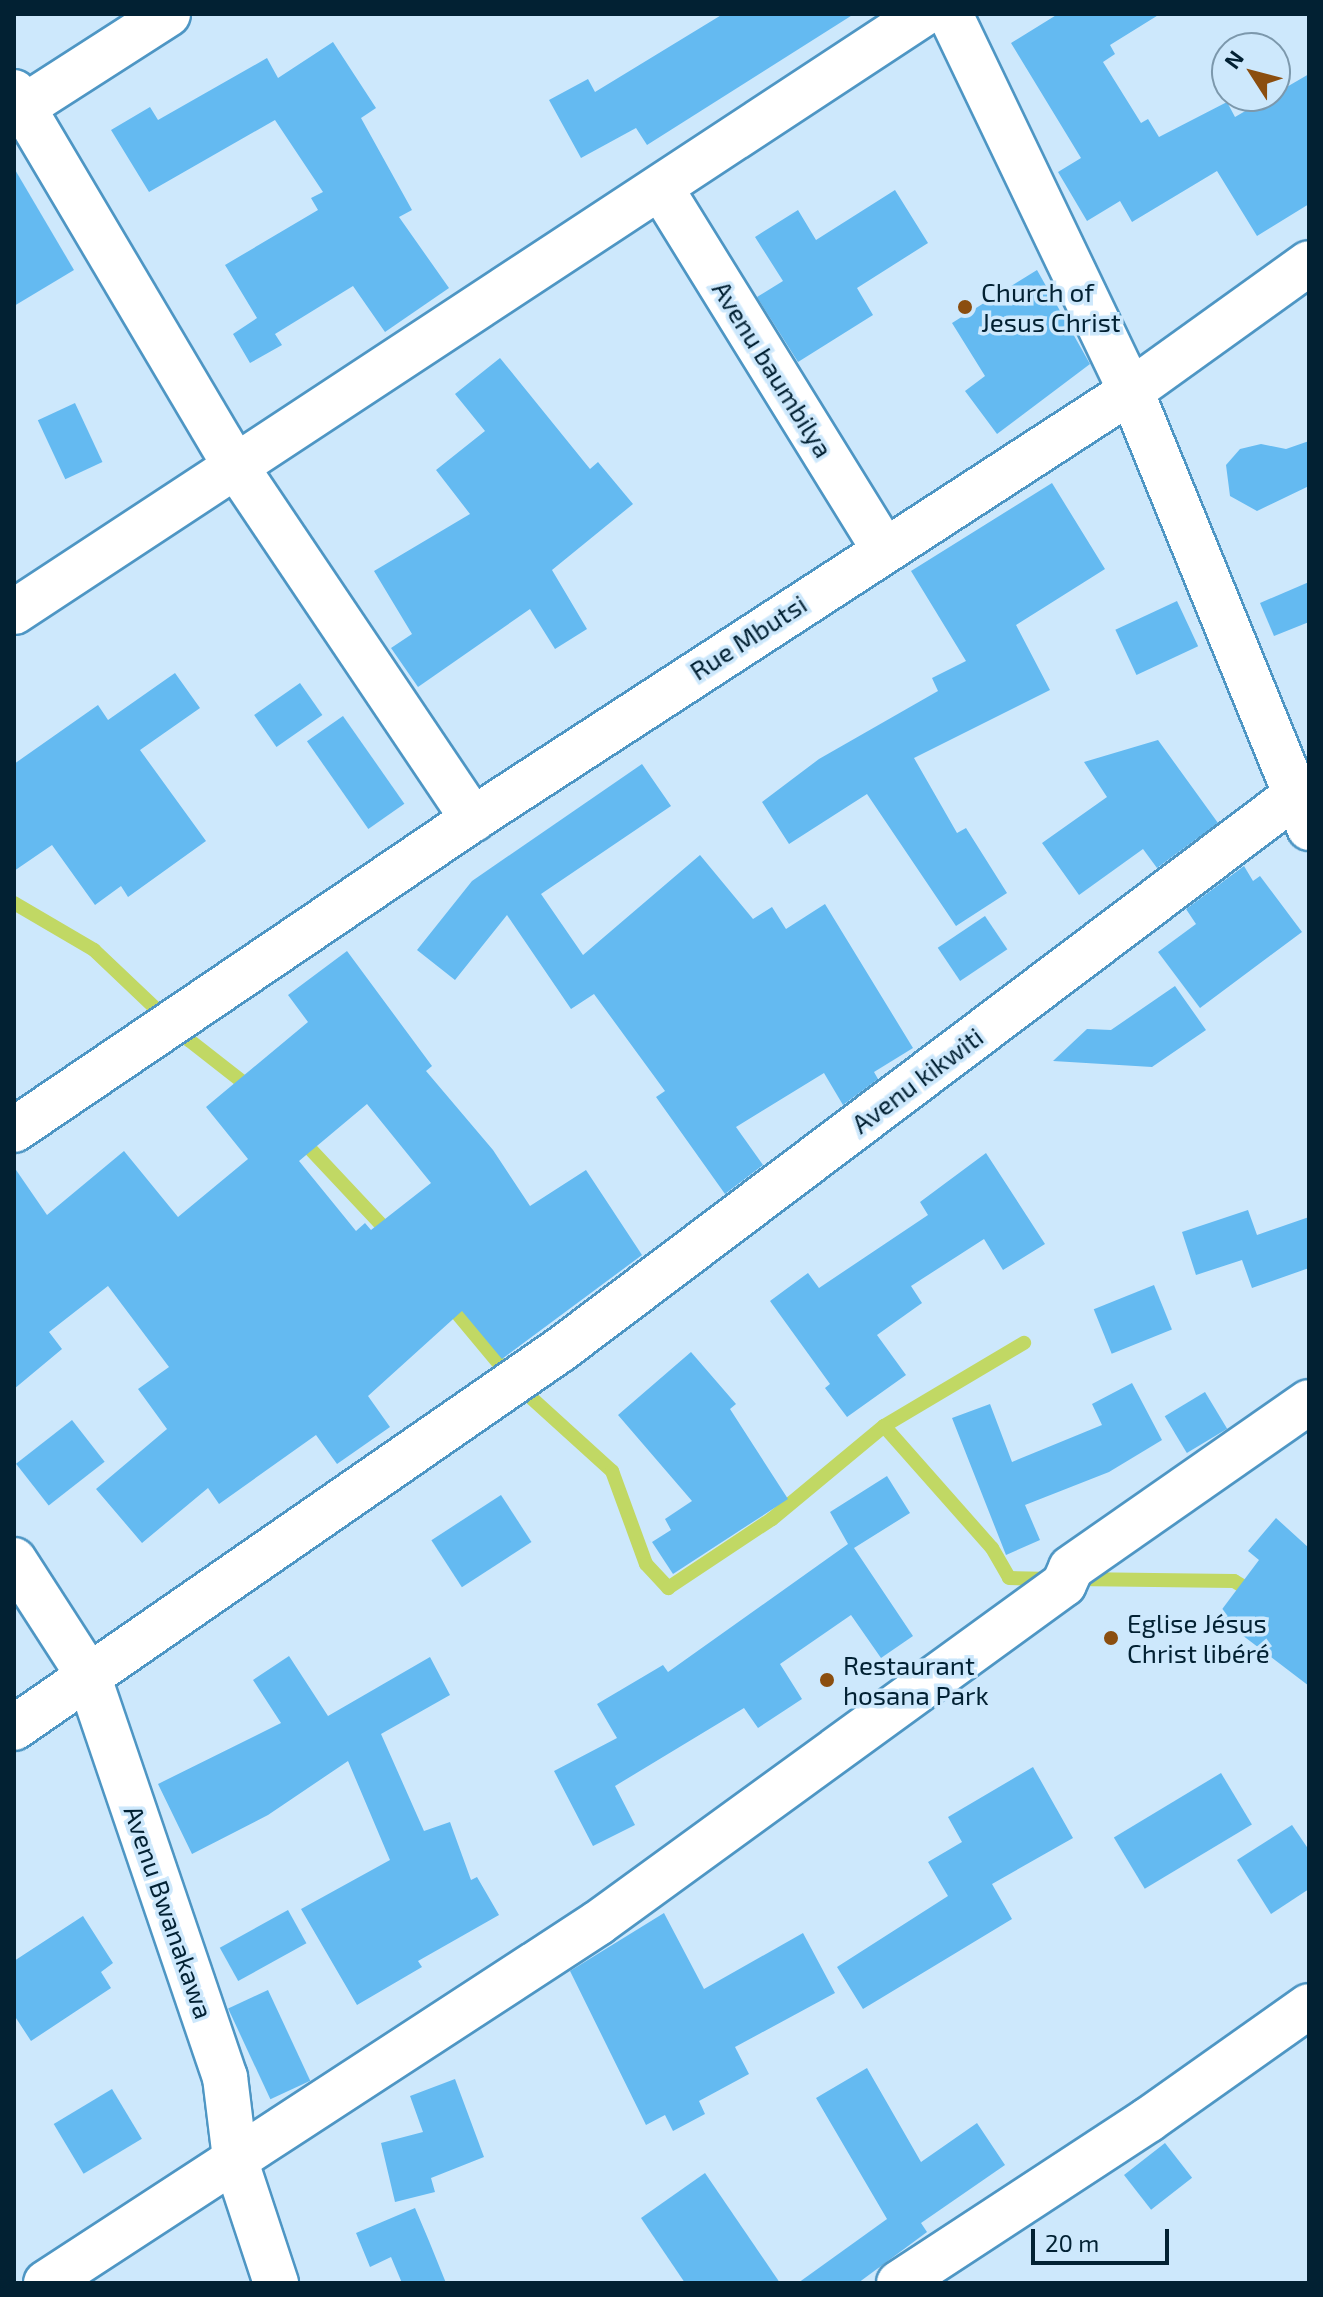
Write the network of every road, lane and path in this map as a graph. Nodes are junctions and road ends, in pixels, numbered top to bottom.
1 (168, 14) edge
2 (923, 14) edge
3 (950, 14) edge
4 (17, 104) edge
5 (662, 190) junction
6 (1309, 263) edge
7 (1131, 391) junction
8 (235, 465) junction
9 (883, 548) junction
10 (14, 612) edge
11 (1305, 802) edge
12 (473, 819) junction
13 (14, 1130) edge
14 (1309, 1402) edge
15 (14, 1560) edge
16 (88, 1675) junction
17 (14, 1728) edge
18 (1309, 2006) edge
19 (235, 2159) junction
20 (46, 2283) edge
21 (276, 2283) edge
22 (899, 2283) edge

1 - 4 street
2 - 5 street
3 - 7 street
4 - 8 street
5 - 8 street
5 - 9 street, Avenu baumbilya
6 - 7 street, Rue Mbutsi
7 - 9 street, Rue Mbutsi
7 - 11 street
8 - 10 street
8 - 12 street
9 - 12 street, Rue Mbutsi
11 - 16 street, Avenu kikwiti
12 - 13 street, Rue Mbutsi
14 - 19 street
15 - 16 street, Avenu Bwanakawa
16 - 17 street, Avenu kikwiti
16 - 19 street, Avenu Bwanakawa
18 - 22 street
19 - 20 street
19 - 21 street, Avenu Bwanakawa

